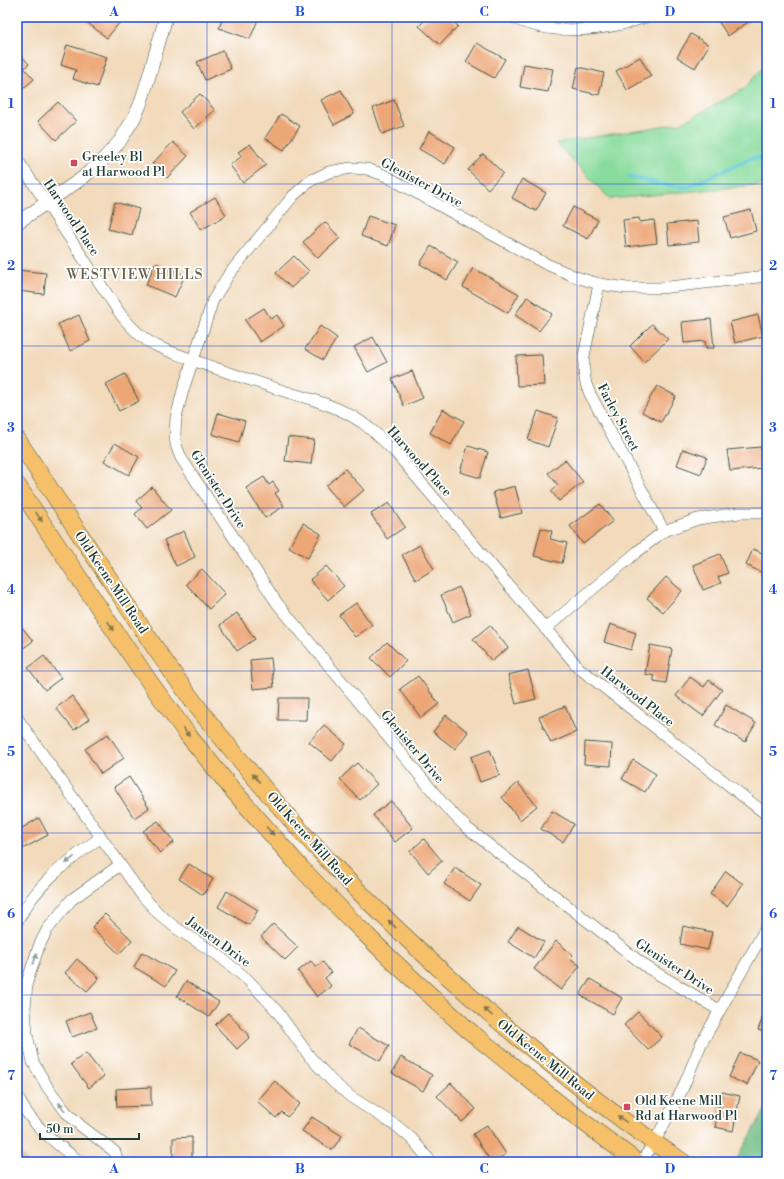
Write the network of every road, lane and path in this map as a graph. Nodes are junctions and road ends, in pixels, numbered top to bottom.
1 (166, 17) edge
2 (512, 17) edge
3 (646, 17) edge
4 (17, 159) edge
5 (46, 203) junction
6 (17, 223) edge
7 (767, 276) edge
8 (599, 284) junction
9 (193, 360) junction
10 (17, 439) edge
11 (17, 485) edge
12 (767, 513) edge
13 (664, 531) junction
14 (545, 629) junction
15 (17, 718) edge
16 (767, 815) edge
17 (101, 837) junction
18 (120, 865) junction
19 (17, 922) edge
20 (767, 926) edge
21 (719, 1010) junction
22 (17, 1095) edge
23 (654, 1143) junction
24 (80, 1162) edge
25 (118, 1162) edge
26 (431, 1162) edge
27 (637, 1162) edge
28 (641, 1162) edge
29 (683, 1162) edge

1 - 5 street
2 - 3 street
4 - 5 street, Harwood Place
5 - 6 street
5 - 9 street, Harwood Place
7 - 8 street, Glenister Drive
8 - 9 street, Glenister Drive
8 - 13 street, Farley Street
9 - 14 street, Harwood Place
9 - 21 street, Glenister Drive
23 -> 10 main road, Old Keene Mill Road
11 -> 27 main road, Old Keene Mill Road
12 - 13 street
13 - 14 street
14 - 16 street, Harwood Place
15 - 17 street, Jansen Drive
17 - 18 street, Jansen Drive
17 -> 19 street
25 -> 18 street
18 - 26 street, Jansen Drive
20 - 21 street
21 - 23 street
22 - 24 street
23 - 28 street
23 - 29 main road, Old Keene Mill Road

